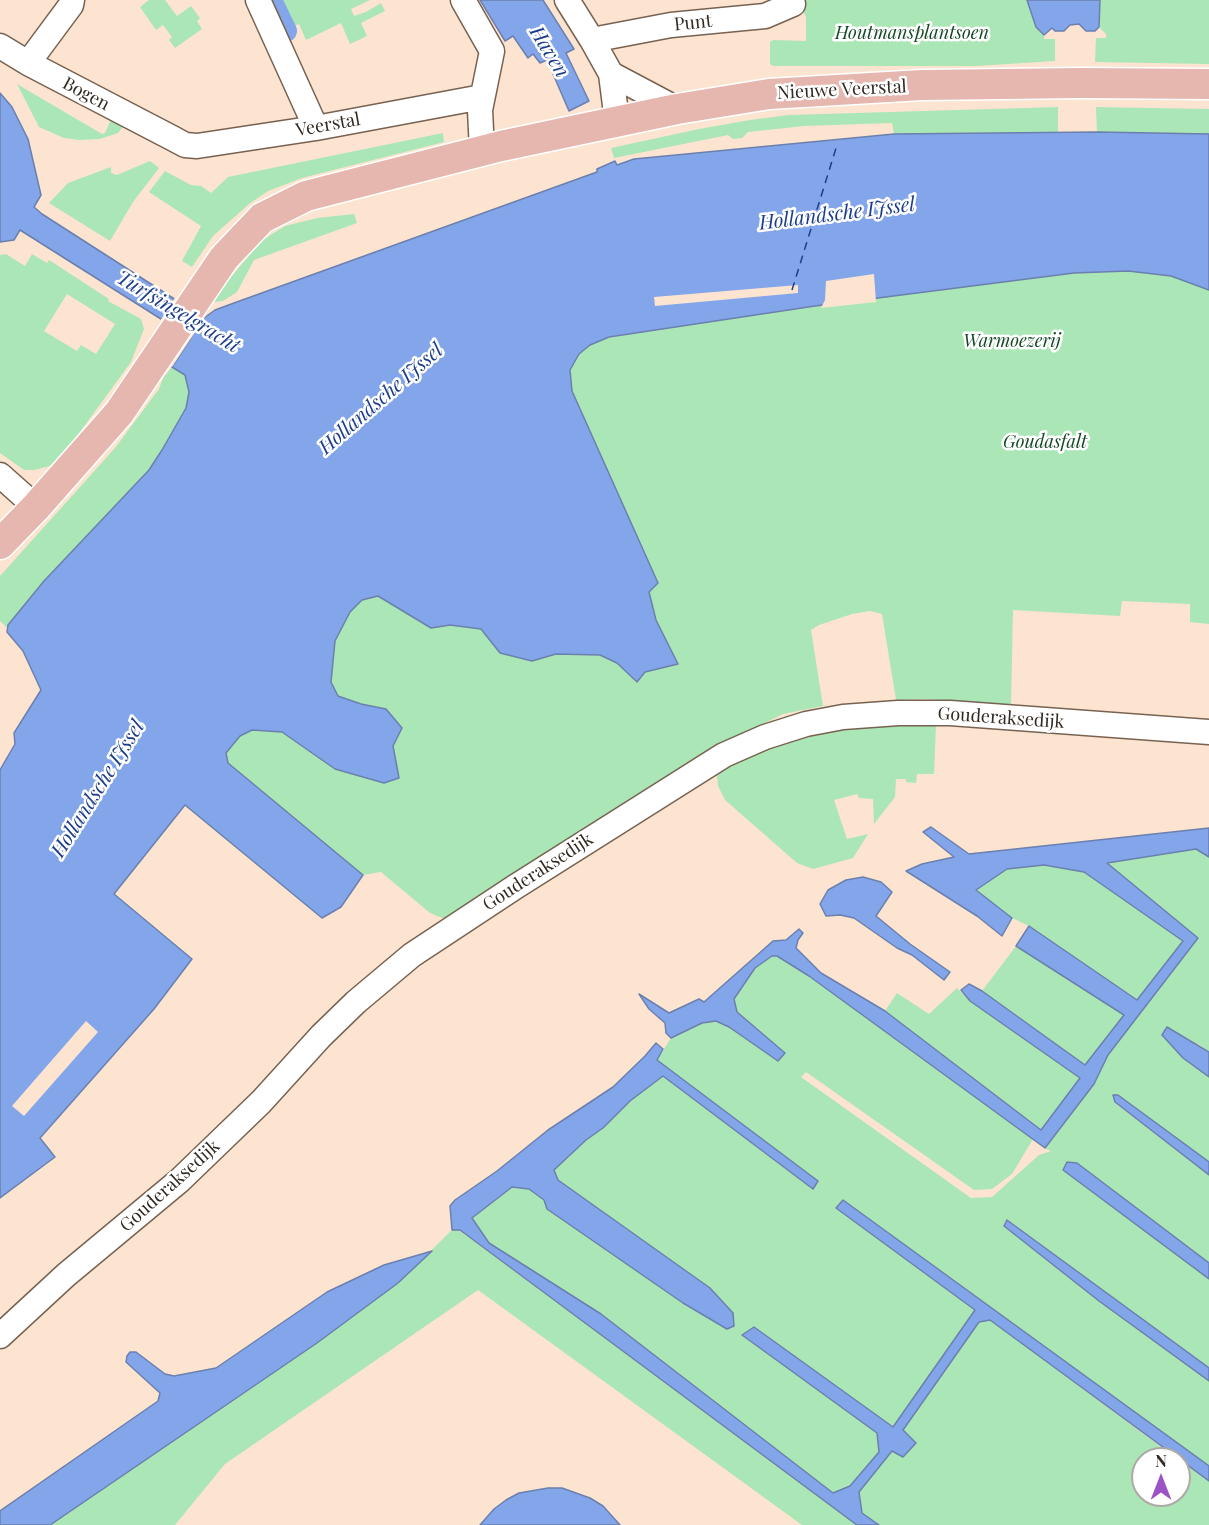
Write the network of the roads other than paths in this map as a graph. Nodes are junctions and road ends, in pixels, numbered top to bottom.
1 (72, 0) edge
2 (258, 0) edge
3 (463, 0) edge
4 (567, 0) edge
5 (793, 4) dead end
6 (592, 40) junction
7 (0, 46) edge
8 (28, 63) junction
9 (611, 74) junction
10 (1209, 84) edge
11 (482, 97) junction
12 (677, 109) junction
13 (617, 121) junction
14 (316, 128) junction
15 (174, 140) joint
16 (482, 152) junction
17 (0, 475) edge
18 (36, 507) junction
19 (0, 544) edge
20 (1209, 732) edge
21 (0, 1336) edge

1 - 8 street
2 - 14 street
3 - 11 street
4 - 6 street
5 - 6 street, Punt
6 - 9 street
7 - 8 street, Bogen
8 - 15 street, Bogen
9 - 12 street
9 - 13 street
10 - 12 main road, Nieuwe Veerstal
11 - 14 street, Veerstal
11 - 16 street
12 - 13 main road, Nieuwe Veerstal
13 - 16 main road, Nieuwe Veerstal
14 - 15 street, Veerstal
16 - 18 main road, Nieuwe Veerstal
17 - 18 street
18 - 19 main road, Nieuwe Veerstal
20 - 21 street, Gouderaksedijk

